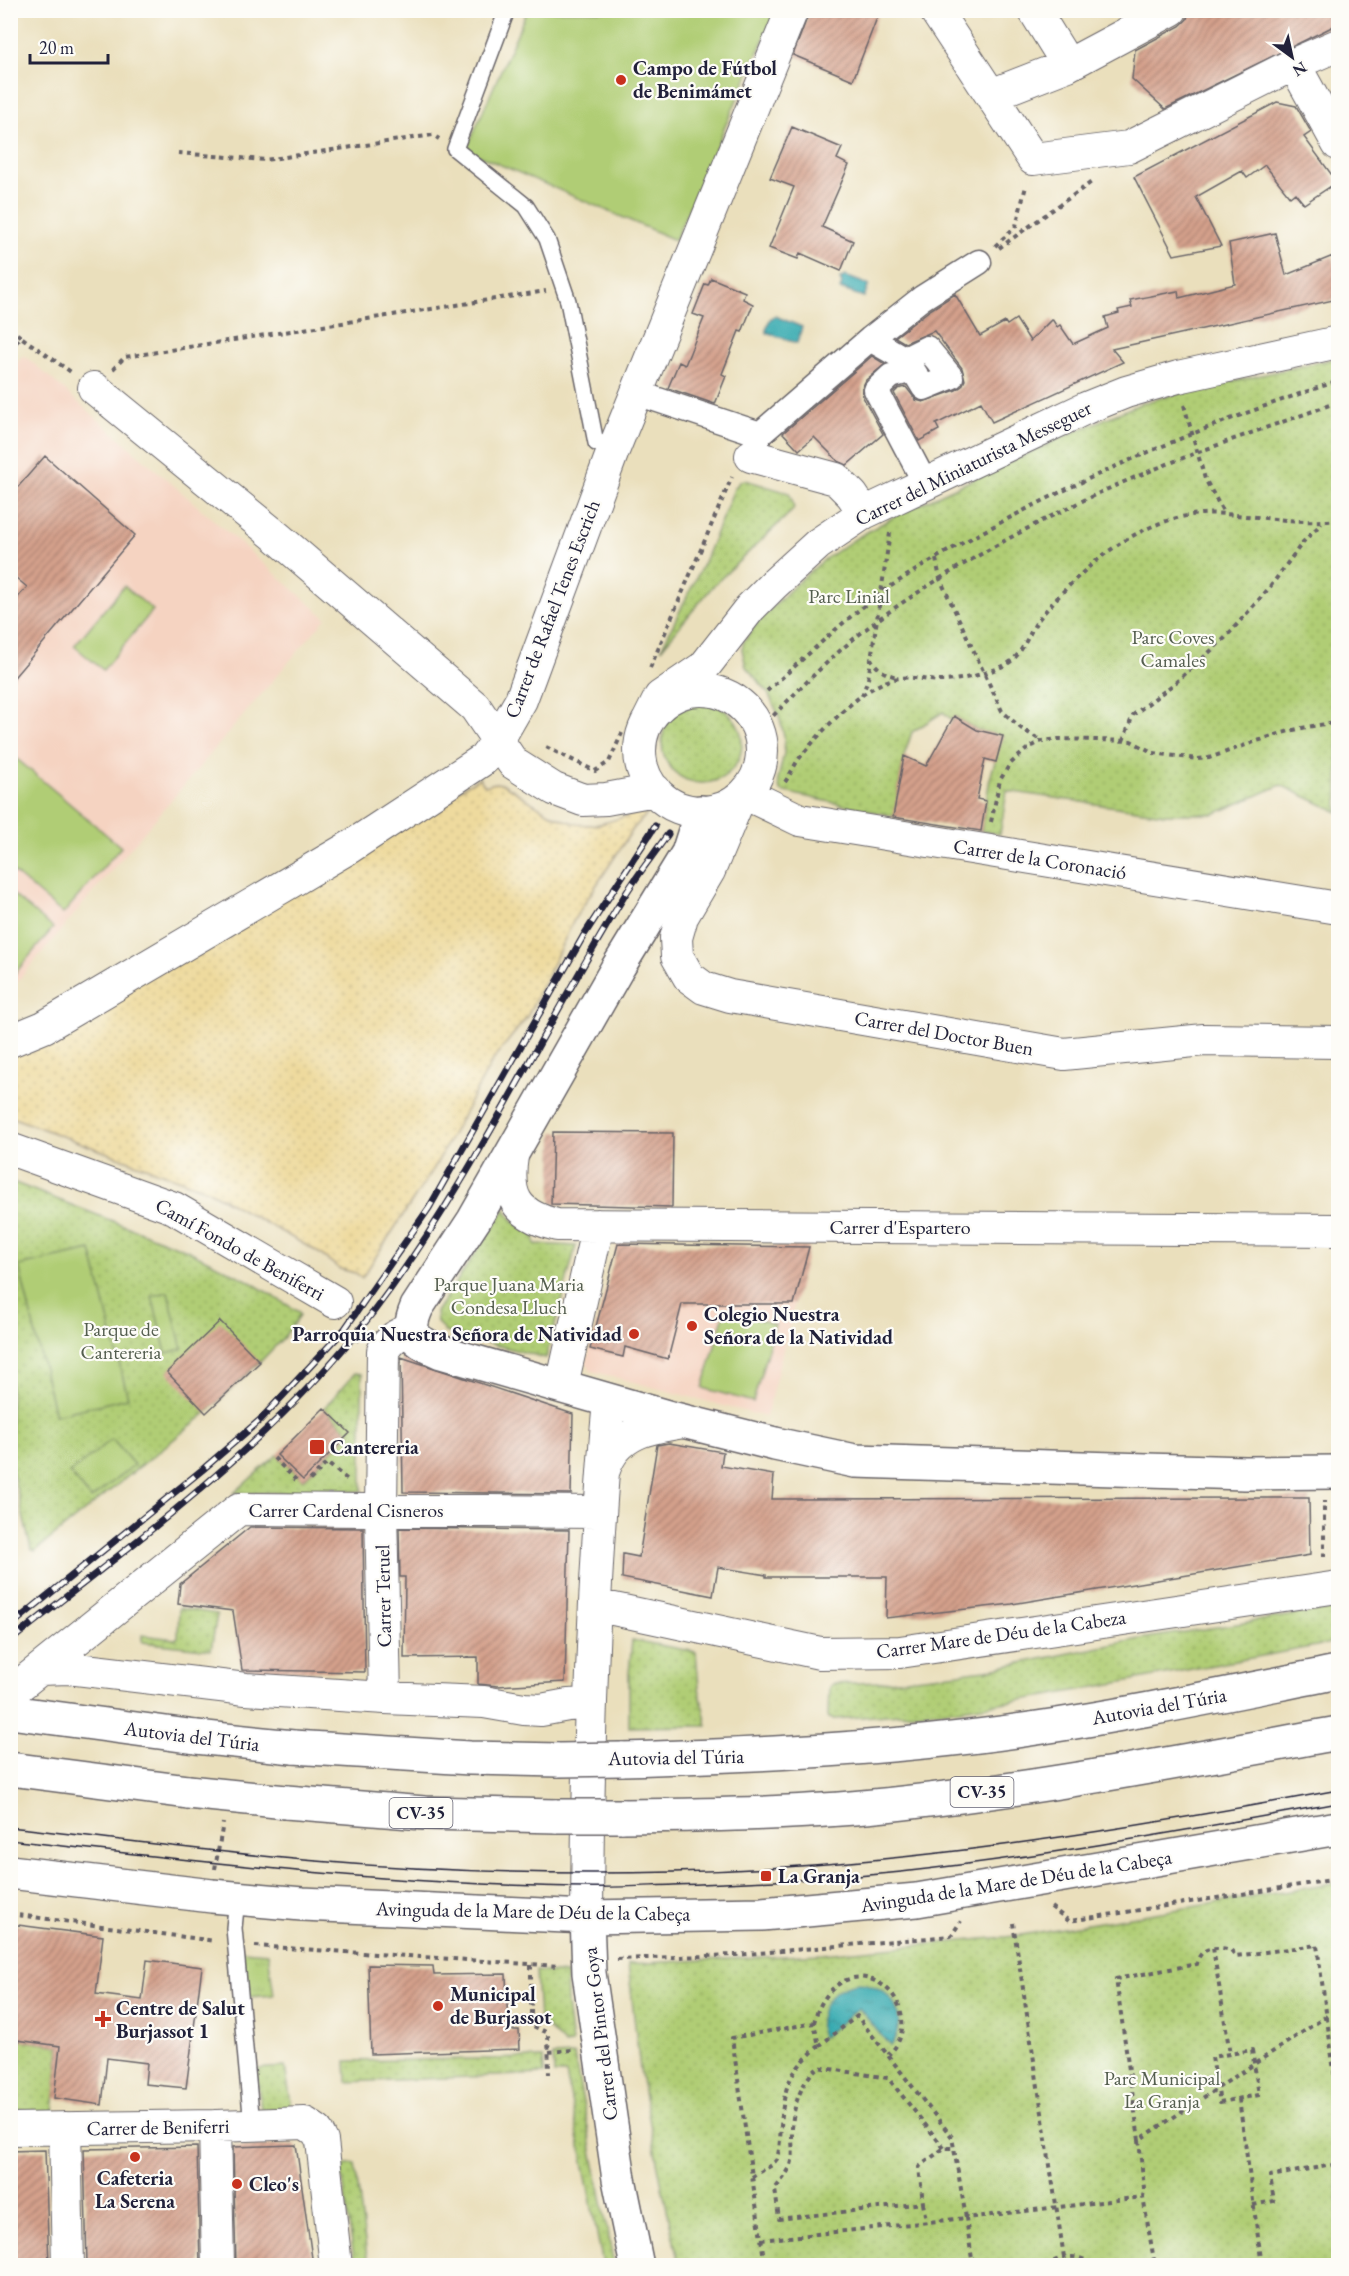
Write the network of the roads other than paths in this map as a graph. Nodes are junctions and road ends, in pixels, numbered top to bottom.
1 (507, 10) edge
2 (792, 10) edge
3 (934, 10) edge
4 (1034, 10) edge
5 (1171, 10) edge
6 (1338, 45) edge
7 (1294, 64) junction
8 (1068, 65) junction
9 (991, 95) junction
10 (1338, 144) edge
11 (979, 262) road end
12 (870, 339) junction
13 (1338, 342) edge
14 (94, 388) road end
15 (637, 393) junction
16 (755, 445) junction
17 (613, 451) junction
18 (926, 483) junction
19 (864, 513) junction
20 (635, 726) junction
21 (504, 731) junction
22 (641, 762) junction
23 (655, 790) junction
24 (742, 796) junction
25 (606, 799) junction
26 (701, 812) junction
27 (1338, 908) edge
28 (10, 1041) edge
29 (1338, 1042) edge
30 (10, 1149) edge
31 (512, 1155) junction
32 (598, 1225) junction
33 (1338, 1230) edge
34 (335, 1302) dead end
35 (411, 1330) junction
36 (562, 1385) junction
37 (609, 1401) junction
38 (684, 1422) junction
39 (602, 1477) junction
40 (1331, 1484) edge
41 (381, 1510) junction
42 (599, 1512) junction
43 (1338, 1587) edge
44 (595, 1605) junction
45 (40, 1670) junction
46 (1338, 1672) edge
47 (385, 1698) junction
48 (590, 1704) junction
49 (18, 1707) edge
50 (1338, 1733) edge
51 (10, 1769) edge
52 (1338, 1828) edge
53 (10, 1872) edge
54 (237, 1898) junction
55 (588, 1917) junction
56 (252, 2125) junction
57 (215, 2126) junction
58 (10, 2128) edge
59 (65, 2128) junction
60 (68, 2265) edge
61 (218, 2265) edge
62 (336, 2265) edge
63 (636, 2265) edge

1 - 17 lane
2 - 15 street, Carrer de Rafael Tenes Escrich
3 - 9 street
4 - 8 street
5 - 8 street
6 - 7 street
7 - 9 street
7 - 10 street
8 - 9 street
11 - 12 street
12 - 16 street
12 - 18 street
13 - 18 street, Carrer del Miniaturista Messeguer
14 - 21 street, Carrer de Rafael Tenes Escrich
15 - 16 street
15 - 17 street, Carrer de Rafael Tenes Escrich
16 - 19 street
17 - 21 street, Carrer de Rafael Tenes Escrich
18 - 19 street, Carrer del Miniaturista Messeguer
19 - 20 street, Carrer del Miniaturista Messeguer
20 - 22 street
20 - 24 street
21 - 25 street
21 - 28 street
22 - 23 street
22 - 25 street
23 - 25 street
23 - 26 street
24 - 26 street
24 - 27 street, Carrer de la Coronació
24 - 29 street, Carrer del Doctor Buen
26 - 31 main road
30 - 34 street, Camí Fondo de Beniferri
31 - 32 street, Carrer d'Espartero
31 - 35 main road
32 - 33 street, Carrer d'Espartero
32 - 36 street
35 - 36 main road
35 - 41 street, Carrer Teruel
36 - 37 main road
37 - 38 main road
37 - 39 street, Carrer del Pintor Goya
38 - 39 street, Carrer del Pintor Goya
38 - 40 main road
39 - 42 street, Carrer del Pintor Goya
41 - 42 street, Carrer Cardenal Cisneros
41 - 45 street, Carrer Cardenal Cisneros
41 - 47 street, Carrer Teruel
42 - 44 street, Carrer del Pintor Goya
43 - 44 street, Carrer Mare de Déu de la Cabeza
44 - 48 street, Carrer del Pintor Goya
45 - 47 street
45 - 49 street
46 - 49 main road, Autovia del Túria, bridge
47 - 48 street
48 - 55 street, Carrer del Pintor Goya
50 - 51 main road, CV-35, bridge
52 - 55 main road, Avinguda de la Mare de Déu de la Cabeça
53 - 54 main road, Avinguda de la Mare de Déu de la Cabeça
54 - 55 main road, Avinguda de la Mare de Déu de la Cabeça
54 - 56 lane
55 - 63 main road, Carrer del Pintor Goya
56 - 57 street, Carrer de Beniferri
56 - 62 street, Carrer de Beniferri
57 - 59 street, Carrer de Beniferri
57 - 61 street
58 - 59 street, Carrer de Beniferri
59 - 60 street

